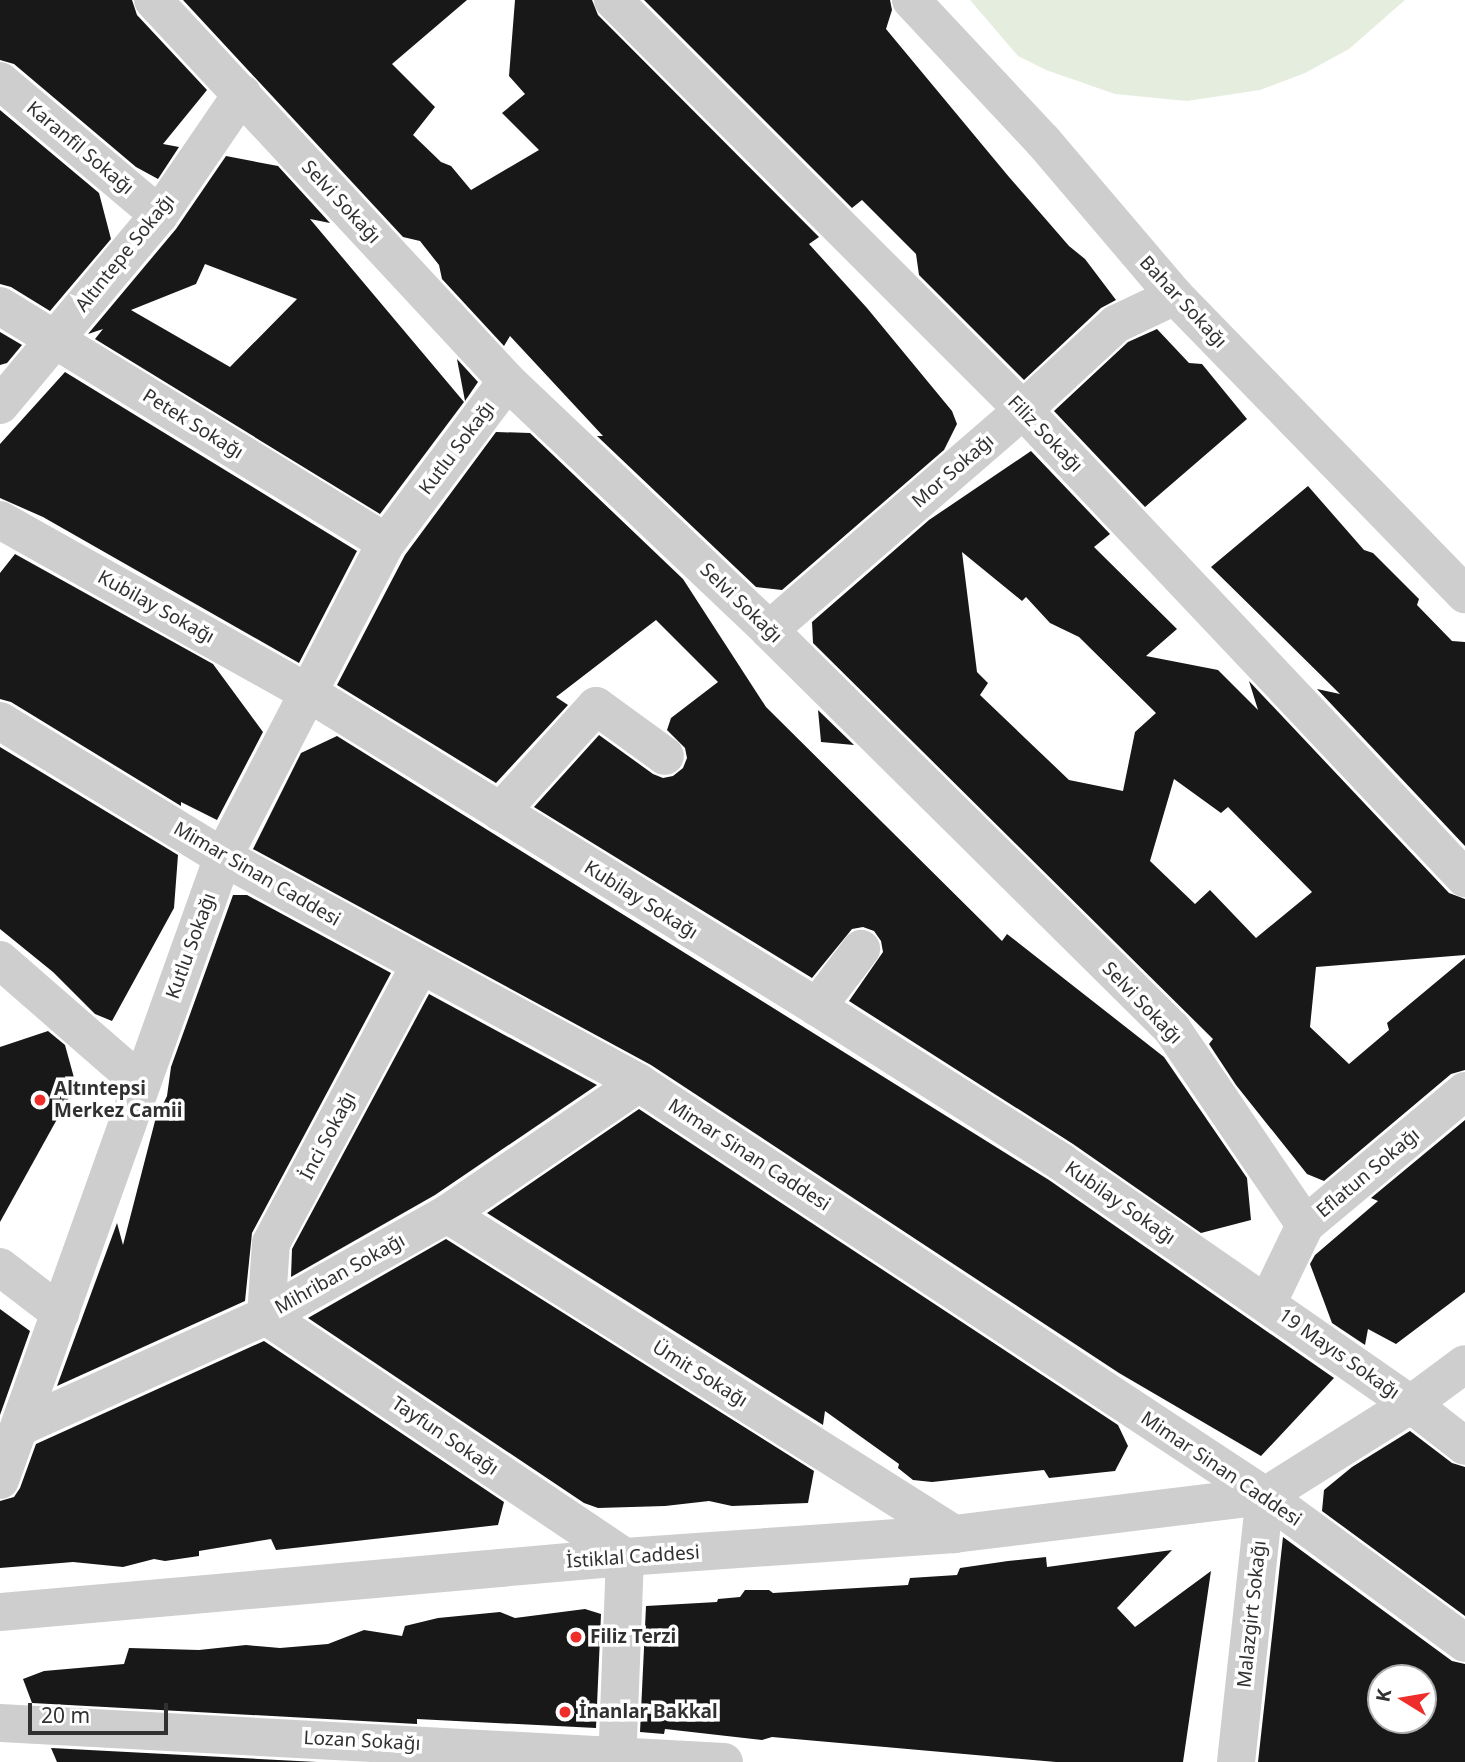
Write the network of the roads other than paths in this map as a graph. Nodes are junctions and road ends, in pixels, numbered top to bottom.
1 (153, 0) edge
2 (613, 0) edge
3 (911, 0) edge
4 (0, 81) edge
5 (242, 94) junction
6 (159, 215) junction
7 (1175, 296) junction
8 (0, 306) edge
9 (54, 338) junction
10 (507, 382) junction
11 (0, 405) edge
12 (1023, 410) junction
13 (0, 520) edge
14 (386, 543) junction
15 (1465, 594) edge
16 (769, 630) junction
17 (307, 692) junction
18 (0, 721) edge
19 (665, 756) dead end
20 (500, 812) junction
21 (223, 858) junction
22 (1465, 878) edge
23 (861, 949) dead end
24 (0, 960) edge
25 (420, 965) junction
26 (817, 1007) junction
27 (141, 1083) junction
28 (639, 1083) junction
29 (1465, 1091) edge
30 (447, 1214) junction
31 (1305, 1225) junction
32 (0, 1267) edge
33 (1267, 1304) junction
34 (60, 1313) junction
35 (266, 1316) junction
36 (1465, 1364) edge
37 (1411, 1404) junction
38 (20, 1427) junction
39 (1465, 1446) edge
40 (0, 1480) edge
41 (1265, 1496) junction
42 (954, 1534) junction
43 (625, 1557) junction
44 (0, 1612) edge
45 (1465, 1643) edge
46 (0, 1723) edge
47 (617, 1758) edge
48 (724, 1762) edge
49 (1236, 1762) edge

1 - 5 street, Selvi Sokağı
2 - 12 street, Filiz Sokağı
3 - 7 street, Bahar Sokağı
4 - 6 street, Karanfil Sokağı
5 - 6 street, Altıntepe Sokağı
5 - 10 street, Selvi Sokağı
6 - 9 street, Altıntepe Sokağı
7 - 12 street, Mor Sokağı
7 - 15 street, Bahar Sokağı
8 - 9 street, Petek Sokağı
9 - 11 street, Altıntepe Sokağı
9 - 14 street, Petek Sokağı
10 - 14 street, Kutlu Sokağı
10 - 16 street, Selvi Sokağı
12 - 16 street, Mor Sokağı
12 - 22 street, Filiz Sokağı
13 - 17 street, Kubilay Sokağı
14 - 17 street, Kutlu Sokağı
16 - 31 street, Selvi Sokağı
17 - 20 street, Kubilay Sokağı
17 - 21 street, Kutlu Sokağı
18 - 21 street, Mimar Sinan Caddesi
19 - 20 street
20 - 26 street, Kubilay Sokağı
21 - 25 street, Mimar Sinan Caddesi
21 - 27 street, Kutlu Sokağı
23 - 26 street
24 - 27 street
25 - 28 street, Mimar Sinan Caddesi
25 - 35 street, İnci Sokağı
26 - 33 street, Kubilay Sokağı
27 - 34 street, Kutlu Sokağı
28 - 30 street, Mihriban Sokağı
28 - 41 street, Mimar Sinan Caddesi
29 - 31 street, Eflatun Sokağı
30 - 35 street, Mihriban Sokağı
30 - 42 street, Ümit Sokağı
31 - 33 street, Eflatun Sokağı
32 - 34 street
33 - 37 street, 19 Mayıs Sokağı
34 - 38 street, Kutlu Sokağı
35 - 38 street, Mihriban Sokağı
35 - 43 street, Tayfun Sokağı
36 - 37 street
37 - 39 street
37 - 41 street
38 - 40 street, Kutlu Sokağı
41 - 42 street, İstiklal Caddesi
41 - 45 street, Mimar Sinan Caddesi
41 - 49 street, Malazgirt Sokağı
42 - 43 street, İstiklal Caddesi
43 - 44 street, İstiklal Caddesi
43 - 47 street
46 - 47 street, Lozan Sokağı
47 - 48 street, Lozan Sokağı

